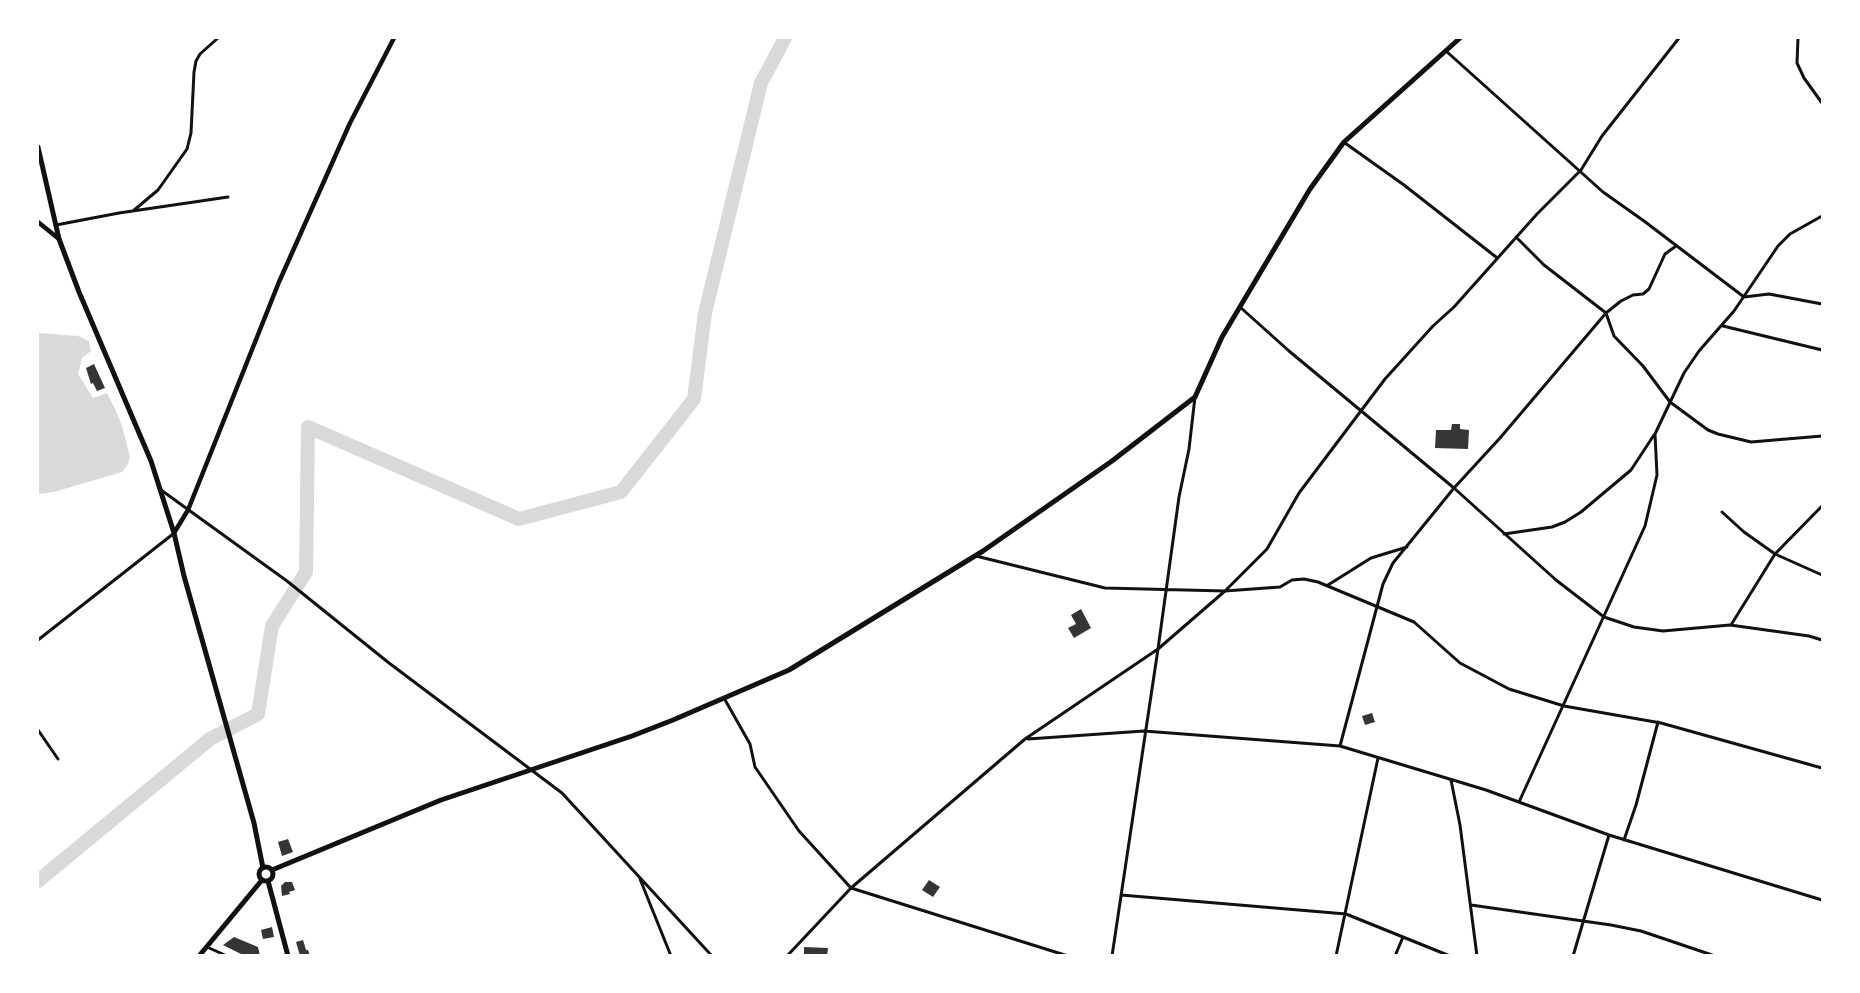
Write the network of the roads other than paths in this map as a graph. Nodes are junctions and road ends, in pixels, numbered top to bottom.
1 (218, 38) edge
2 (394, 38) edge
3 (1460, 38) edge
4 (1677, 38) edge
5 (1798, 38) edge
6 (1445, 50) junction
7 (1822, 103) edge
8 (1344, 142) junction
9 (38, 147) edge
10 (1581, 170) junction
11 (228, 197) dead end
12 (133, 211) junction
13 (1822, 216) edge
14 (38, 222) edge
15 (56, 225) junction
16 (1516, 237) junction
17 (59, 239) junction
18 (1676, 246) junction
19 (1496, 258) junction
20 (1744, 297) junction
21 (1822, 303) edge
22 (1240, 307) junction
23 (1606, 313) junction
24 (1723, 326) junction
25 (1822, 350) edge
26 (1195, 397) junction
27 (1670, 402) junction
28 (1362, 410) junction
29 (1655, 434) junction
30 (1822, 436) edge
31 (159, 488) junction
32 (1455, 488) junction
33 (1822, 506) edge
34 (188, 510) junction
35 (1722, 512) dead end
36 (174, 532) junction
37 (1504, 534) junction
38 (1407, 547) junction
39 (1775, 554) junction
40 (974, 556) junction
41 (1822, 575) edge
42 (1328, 585) junction
43 (1165, 591) junction
44 (1225, 591) junction
45 (1377, 606) junction
46 (1604, 617) junction
47 (1730, 625) junction
48 (38, 640) edge
49 (1822, 640) edge
50 (1158, 649) junction
51 (724, 698) junction
52 (1564, 705) junction
53 (1658, 722) junction
54 (38, 730) edge
55 (1144, 731) junction
56 (1025, 740) junction
57 (1340, 746) junction
58 (1378, 757) junction
59 (58, 759) dead end
60 (1822, 768) edge
61 (533, 769) junction
62 (1451, 780) junction
63 (1519, 802) junction
64 (1609, 836) junction
65 (1624, 840) junction
66 (263, 868) junction
67 (272, 870) junction
68 (638, 875) junction
69 (265, 880) junction
70 (851, 888) junction
71 (1121, 895) junction
72 (1822, 900) edge
73 (1471, 905) junction
74 (1346, 914) junction
75 (1583, 920) junction
76 (1403, 937) junction
77 (207, 947) junction
78 (199, 956) edge
79 (227, 956) edge
80 (288, 956) edge
81 (671, 956) edge
82 (712, 956) edge
83 (786, 956) edge
84 (1068, 956) edge
85 (1112, 956) edge
86 (1336, 956) edge
87 (1395, 956) edge
88 (1450, 956) edge
89 (1477, 956) edge
90 (1573, 956) edge
91 (1715, 956) edge

1 - 12 street
2 - 34 main road
3 - 6 main road
4 - 10 street
5 - 7 street
6 - 8 main road
6 - 10 street
8 - 19 street
8 - 22 main road
9 - 15 main road
10 - 16 street
10 - 18 street
11 - 12 street
12 - 15 street
13 - 20 street
14 - 17 main road
15 - 17 main road
16 - 19 street
16 - 23 street
17 - 31 main road
18 - 20 street
18 - 23 street
19 - 28 street
20 - 21 street
20 - 24 street
22 - 26 main road
22 - 28 street
23 - 27 street
23 - 32 street
24 - 25 street
24 - 27 street
26 - 40 main road
26 - 43 street
27 - 29 street
27 - 30 street
28 - 32 street
28 - 44 street
29 - 37 street
29 - 46 street
31 - 34 street
31 - 36 main road
32 - 37 street
32 - 38 street
33 - 39 street
34 - 36 main road
34 - 61 street
35 - 39 street
36 - 48 street
36 - 66 main road
37 - 46 street
38 - 42 street
38 - 45 street
39 - 41 street
39 - 47 street
40 - 43 street
40 - 51 main road
42 - 44 street
42 - 45 street
43 - 44 street
43 - 50 street
44 - 50 street
45 - 52 street
45 - 57 street
46 - 47 street
46 - 52 street
47 - 49 street
50 - 55 street
50 - 56 street
51 - 61 main road
51 - 70 street
52 - 53 street
52 - 63 street
53 - 60 street
53 - 65 street
54 - 59 street
55 - 56 street
55 - 57 street
55 - 71 street
56 - 70 street
57 - 58 street
58 - 62 street
58 - 74 street
61 - 67 main road
61 - 68 street
62 - 63 street
62 - 73 street
63 - 64 street
64 - 65 street
64 - 75 street
65 - 72 street
66 - 67 main road
66 - 69 main road
67 - 69 main road
68 - 81 street
68 - 82 street
69 - 77 main road
69 - 80 main road
70 - 83 street
70 - 84 street
71 - 74 street
71 - 85 street
73 - 75 street
73 - 89 street
74 - 76 street
74 - 86 street
75 - 90 street
75 - 91 street
76 - 87 street
76 - 88 street
77 - 78 main road
77 - 79 street

